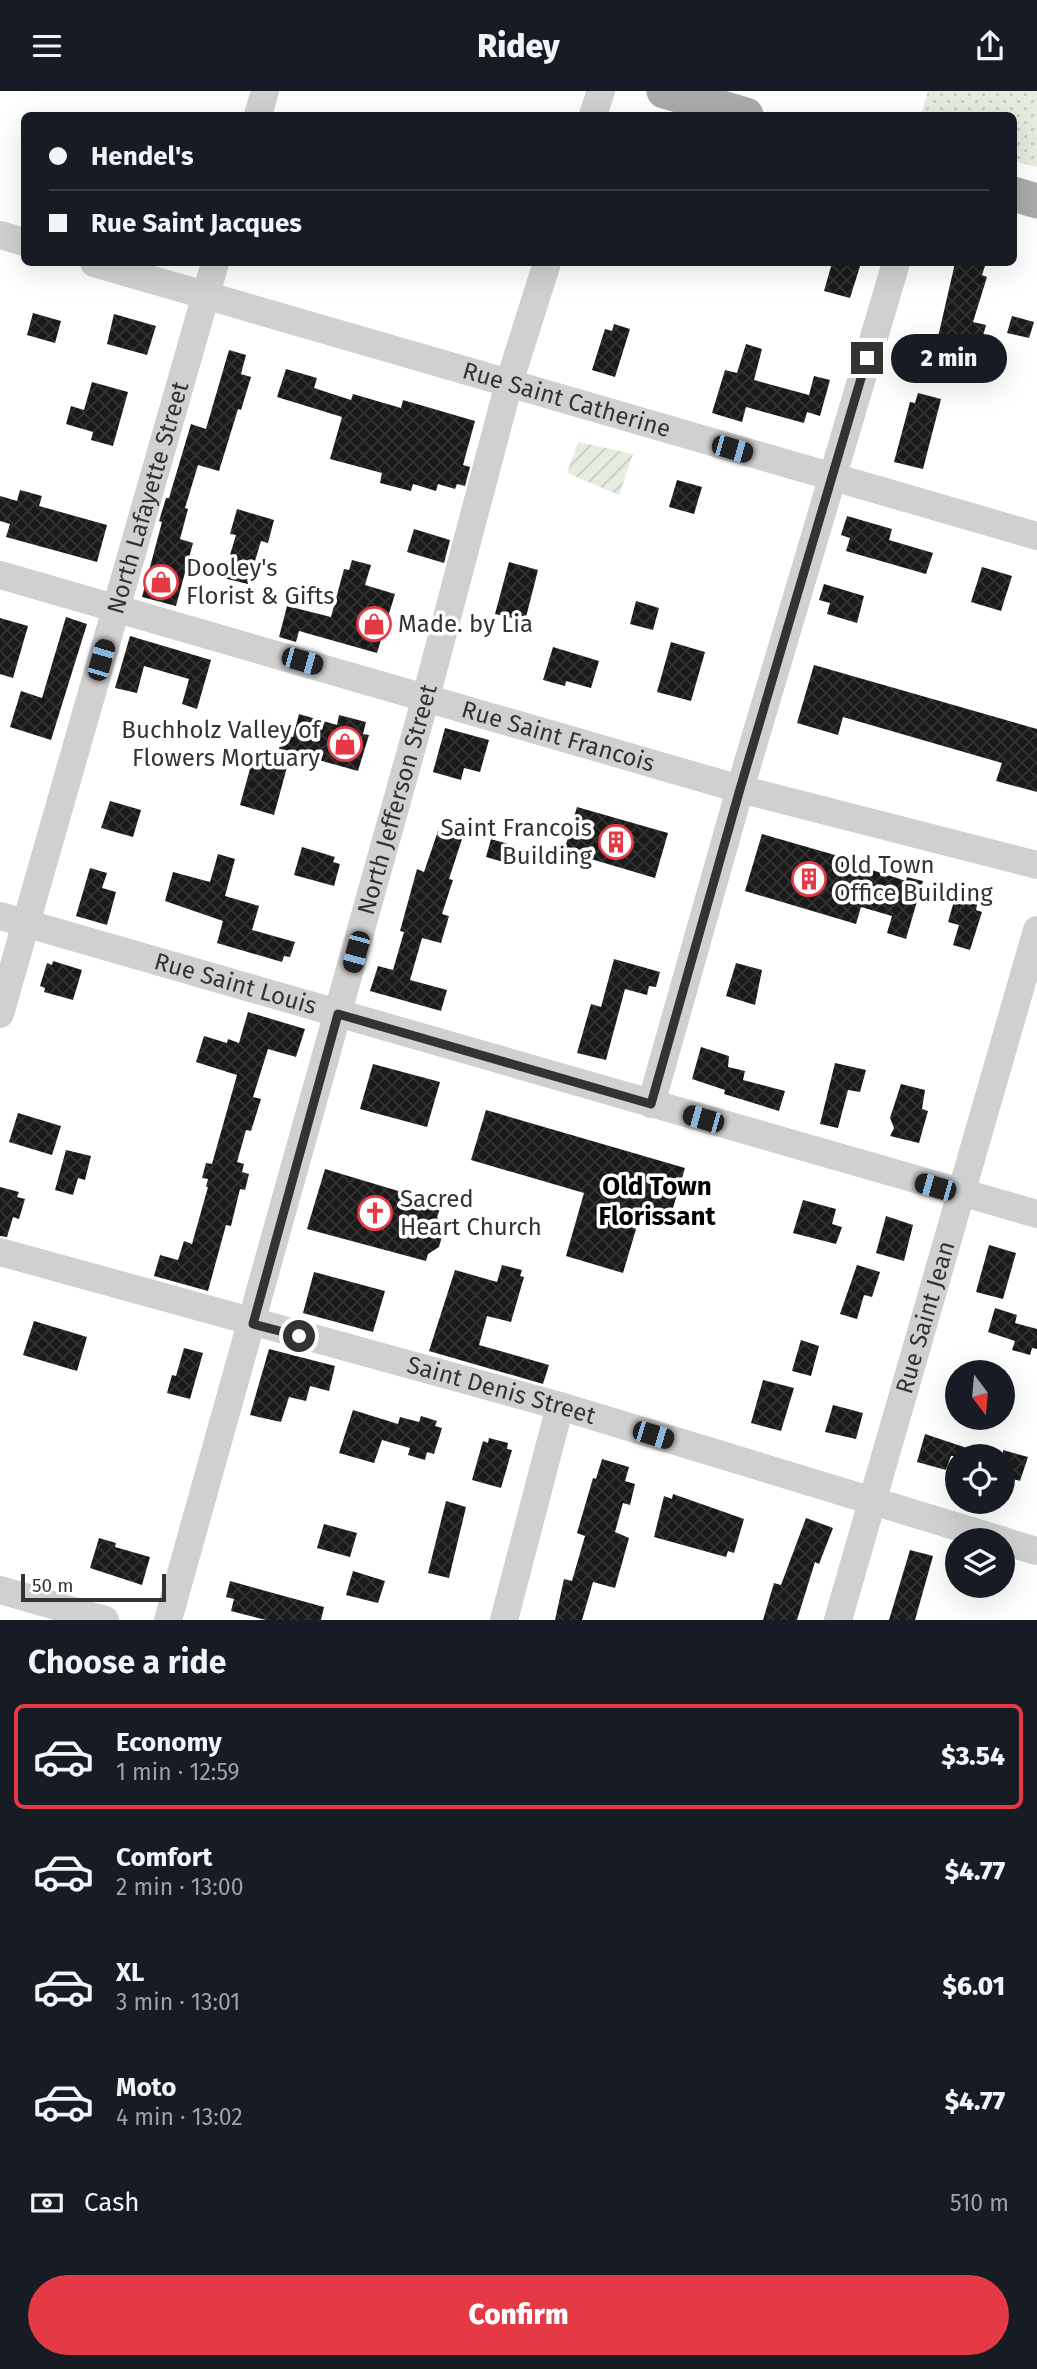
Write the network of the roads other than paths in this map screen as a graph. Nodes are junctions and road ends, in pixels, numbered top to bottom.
1 (265, 91) edge
2 (601, 91) edge
3 (664, 91) edge
4 (259, 112) edge
5 (594, 112) edge
6 (736, 112) edge
7 (1017, 195) edge
8 (1037, 201) edge
9 (0, 235) edge
10 (21, 241) edge
11 (104, 266) edge
12 (214, 266) edge
13 (546, 266) edge
14 (895, 266) edge
15 (206, 295) junction
16 (509, 383) junction
17 (832, 478) junction
18 (1037, 536) edge
19 (0, 575) edge
20 (117, 607) junction
21 (426, 697) junction
22 (740, 789) junction
23 (1037, 865) edge
24 (13, 919) edge
25 (1037, 930) edge
26 (0, 1014) edge
27 (338, 1014) junction
28 (651, 1104) junction
29 (961, 1194) junction
30 (1037, 1214) edge
31 (0, 1252) edge
32 (253, 1324) junction
33 (561, 1406) junction
34 (872, 1503) junction
35 (960, 1528) edge
36 (1015, 1544) edge
37 (1037, 1551) edge
38 (0, 1590) edge
39 (105, 1620) edge
40 (169, 1620) edge
41 (504, 1620) edge
42 (838, 1620) edge

1 - 4 street
2 - 5 street
3 - 6 main road
7 - 8 main road
9 - 10 street
11 - 15 street, Rue Saint Catherine
12 - 15 street, North Lafayette Street
13 - 16 street, North Jefferson Street
14 - 17 street
15 - 16 street, Rue Saint Catherine
15 - 20 street, North Lafayette Street
16 - 17 street, Rue Saint Catherine
16 - 21 street, North Jefferson Street
17 - 18 street, Rue Saint Catherine
17 - 22 street
19 - 20 street, Rue Saint Francois
20 - 21 street, Rue Saint Francois
20 - 24 street, North Lafayette Street
21 - 22 street, Rue Saint Francois
21 - 27 street, North Jefferson Street
22 - 23 street, Rue Saint Francois
22 - 28 street
24 - 26 street, North Lafayette Street
24 - 27 street, Rue Saint Louis
25 - 29 street, Rue Saint Jean
27 - 28 street, Rue Saint Louis
27 - 32 street, North Jefferson Street
28 - 29 street, Rue Saint Louis
29 - 30 street, Rue Saint Louis
29 - 34 street, Rue Saint Jean
31 - 32 street, Saint Denis Street
32 - 33 street, Saint Denis Street
32 - 40 street, North Jefferson Street
33 - 34 street, Saint Denis Street
33 - 41 street
34 - 35 street, Saint Denis Street
34 - 42 street, Rue Saint Jean
36 - 37 street, Saint Denis Street
38 - 39 street

